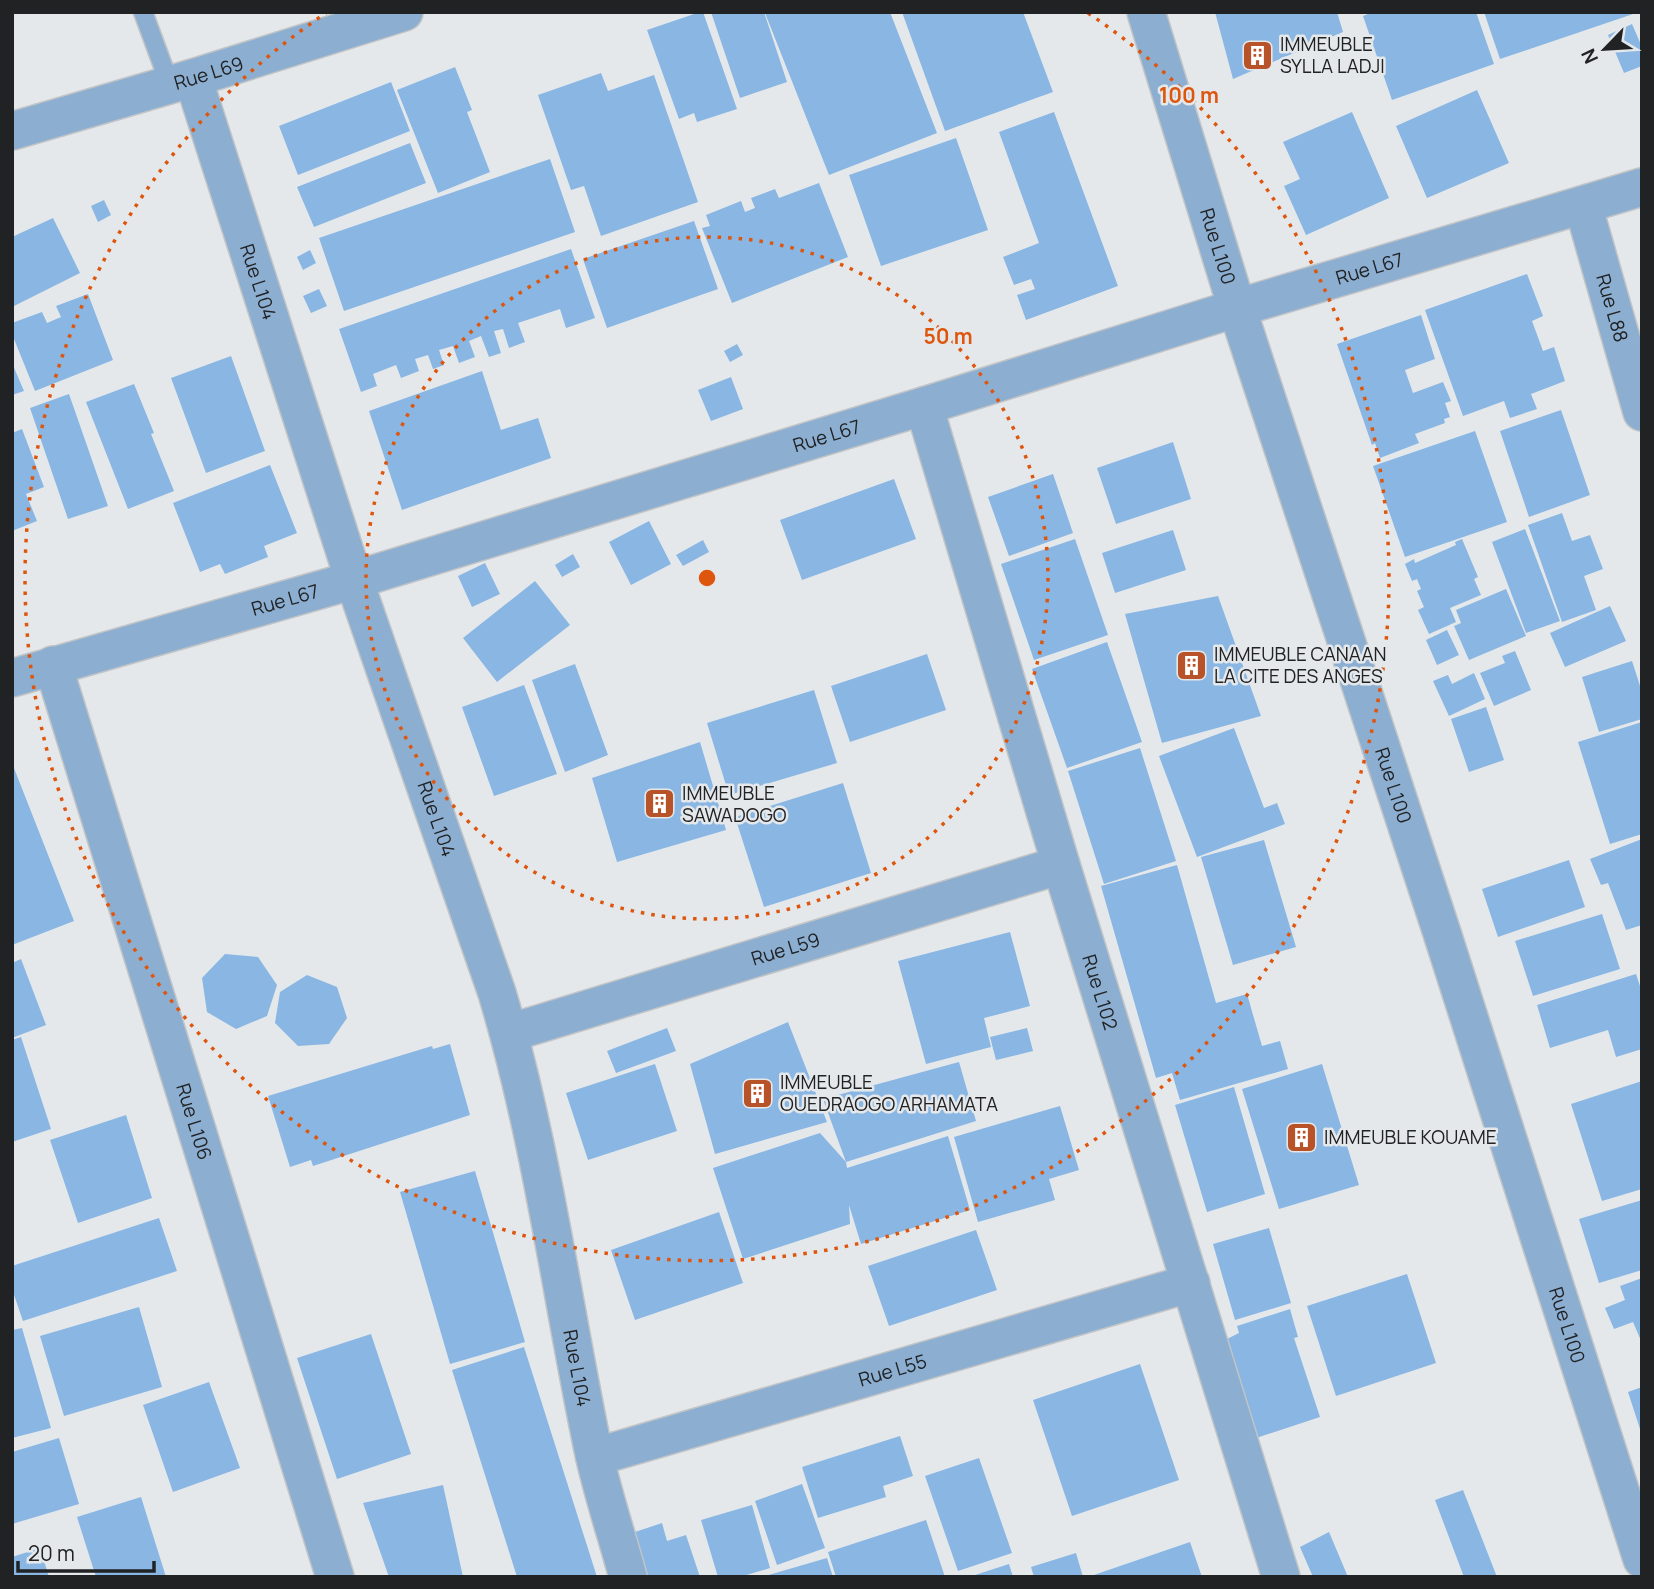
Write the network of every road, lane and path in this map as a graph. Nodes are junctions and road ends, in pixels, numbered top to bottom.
1 (143, 12) edge
2 (404, 12) edge
3 (1146, 12) edge
4 (181, 81) junction
5 (12, 131) edge
6 (1642, 187) edge
7 (1583, 205) junction
8 (1237, 308) junction
9 (924, 406) junction
10 (1642, 412) edge
11 (354, 580) junction
12 (53, 665) junction
13 (12, 678) edge
14 (1062, 865) junction
15 (509, 1033) junction
16 (1191, 1283) junction
17 (595, 1457) junction
18 (1642, 1559) edge
19 (335, 1577) edge
20 (628, 1577) edge
21 (1281, 1577) edge

1 - 4 lane
2 - 4 street, Rue L69
3 - 8 street, Rue L100
4 - 5 street, Rue L69
4 - 11 street, Rue L104
6 - 7 street, Rue L67
7 - 8 street, Rue L67
7 - 10 street, Rue L88
8 - 9 street, Rue L67
8 - 18 street, Rue L100
9 - 11 street, Rue L67
9 - 14 street, Rue L102
11 - 12 street, Rue L67
11 - 15 street, Rue L104
12 - 13 street, Rue L67
12 - 19 street, Rue L106
14 - 15 street, Rue L59
14 - 16 street, Rue L102
15 - 17 street, Rue L104
16 - 17 street, Rue L55
16 - 21 street, Rue L102
17 - 20 street, Rue L104

